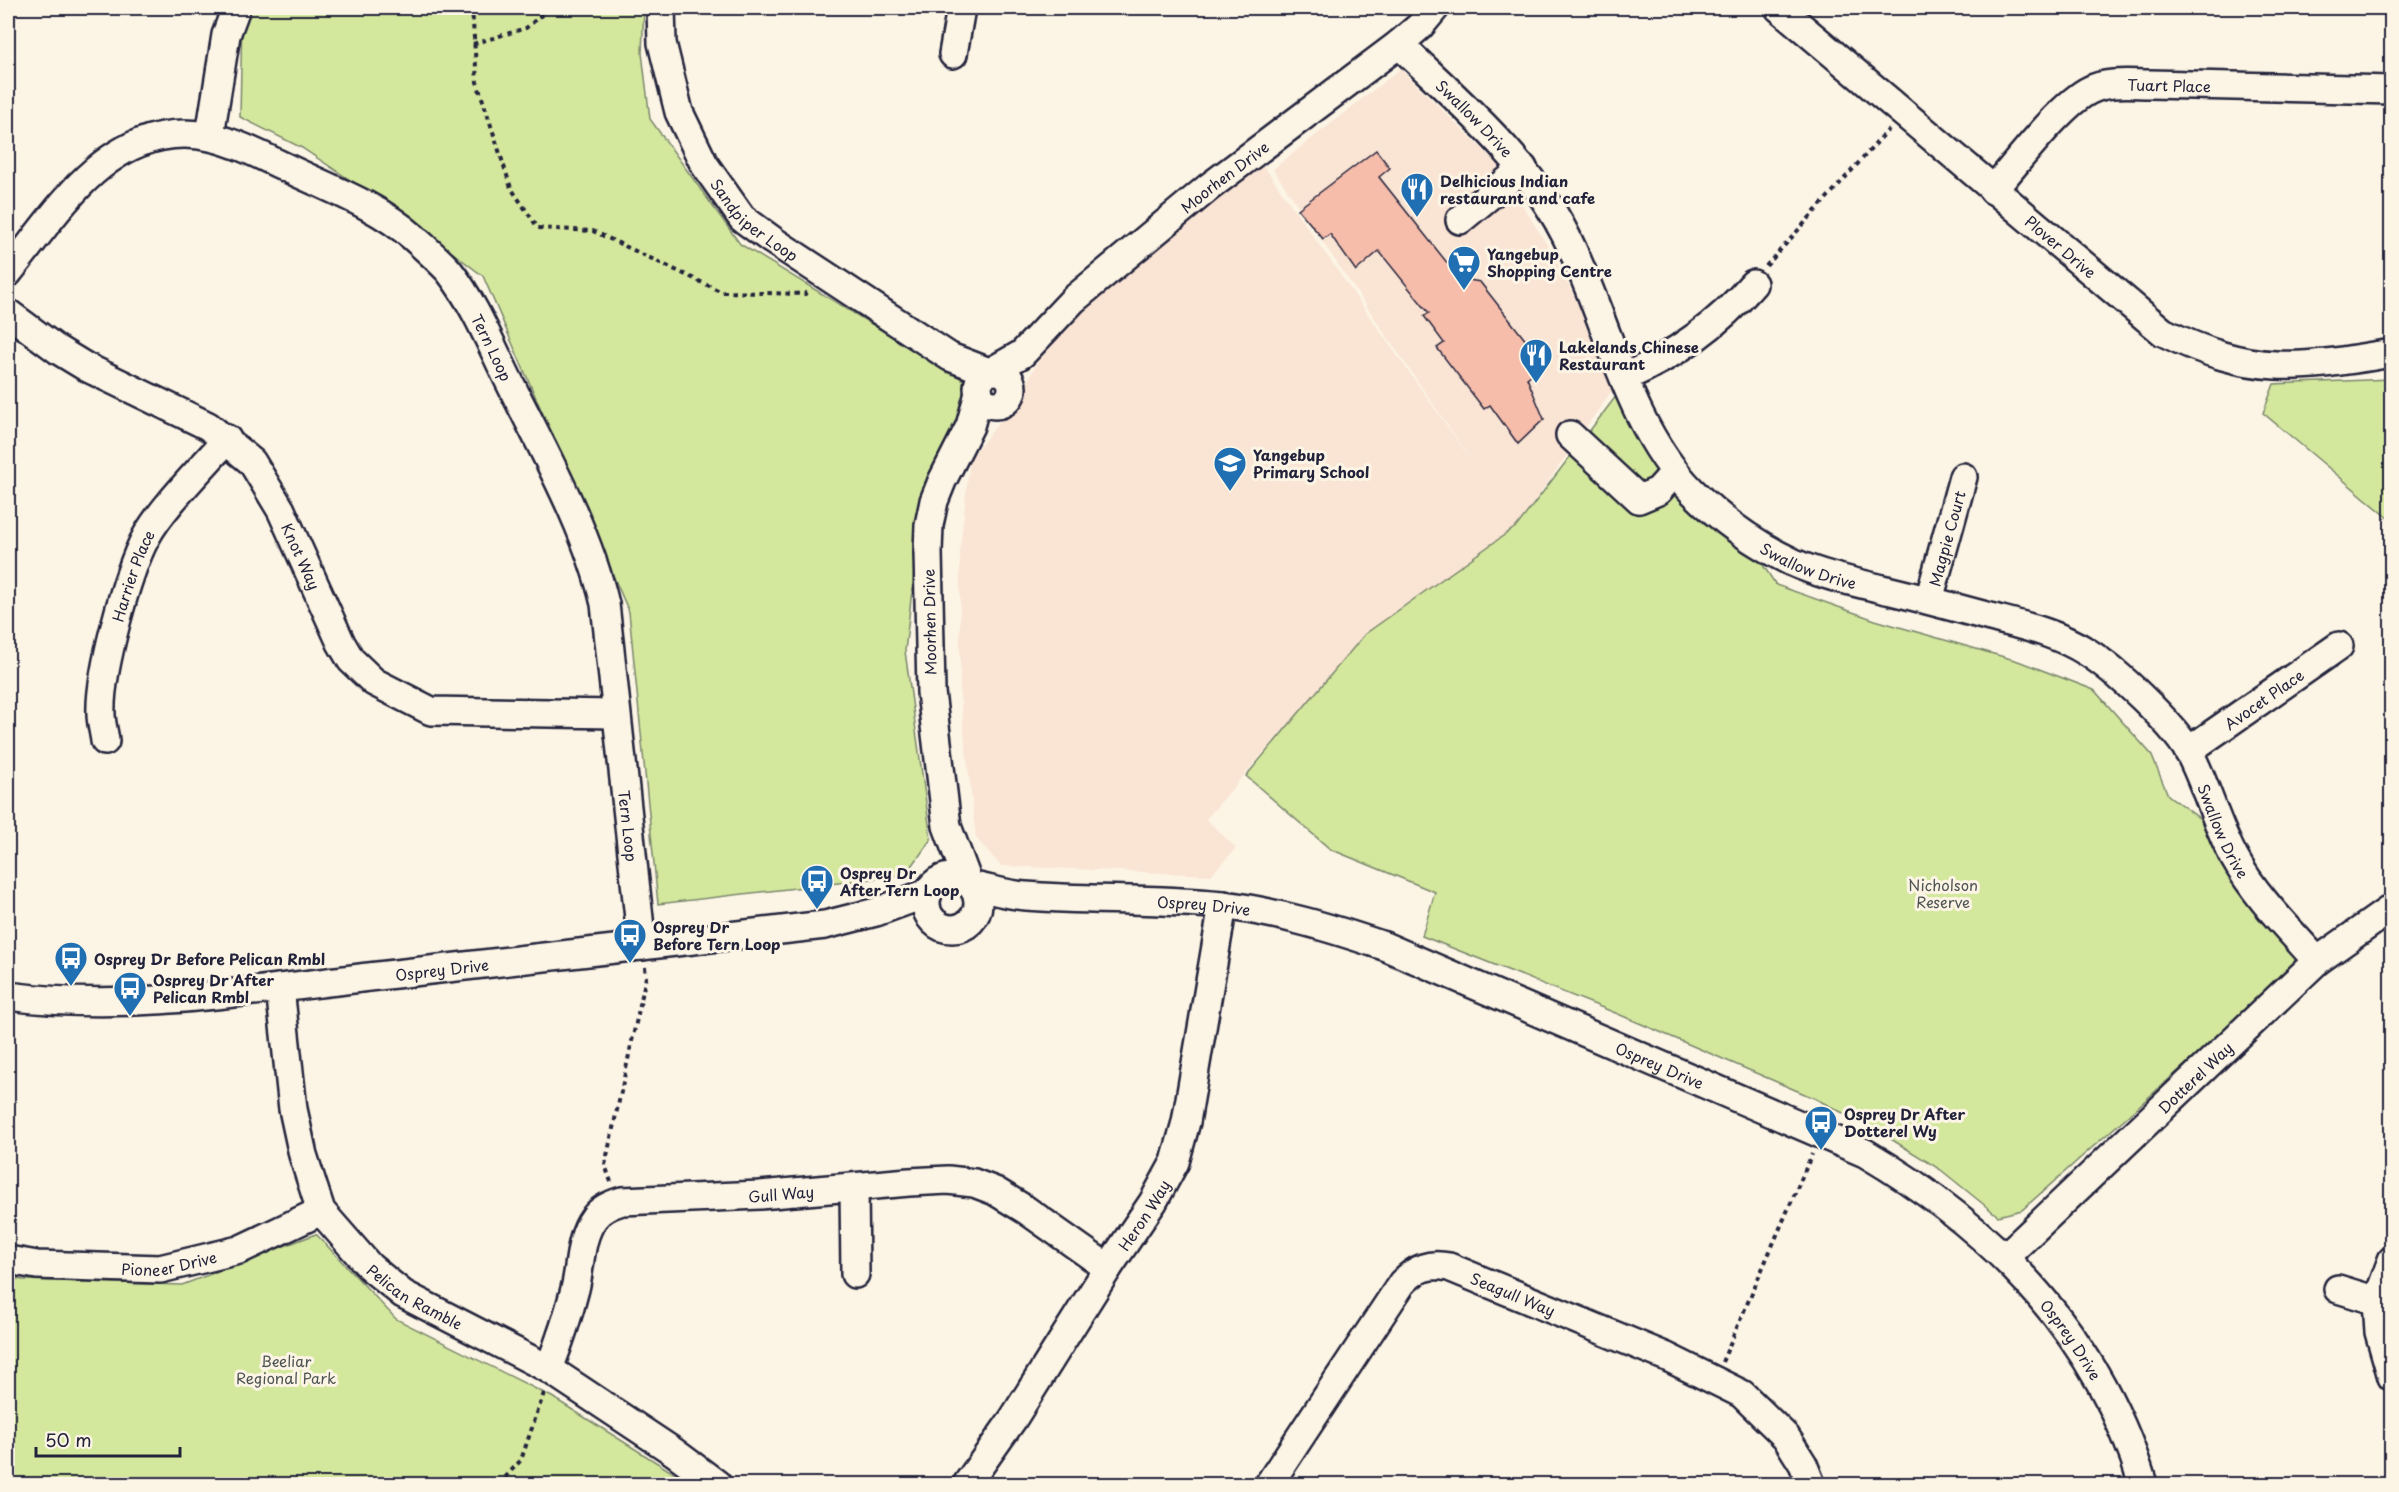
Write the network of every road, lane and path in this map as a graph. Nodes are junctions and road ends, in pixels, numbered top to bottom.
1 (236, 8) edge
2 (466, 8) edge
3 (472, 8) edge
4 (550, 8) edge
5 (661, 8) edge
6 (961, 8) edge
7 (1435, 8) edge
8 (1781, 8) edge
9 (471, 14) junction
10 (473, 44) junction
11 (1399, 44) junction
12 (953, 54) dead end
13 (2389, 90) edge
14 (1902, 113) junction
15 (210, 135) junction
16 (2391, 150) edge
17 (1523, 168) junction
18 (1993, 190) junction
19 (1460, 220) dead end
20 (8, 273) edge
21 (823, 273) junction
22 (1753, 284) joint
23 (8, 313) edge
24 (2391, 353) edge
25 (1625, 377) junction
26 (991, 385) junction
27 (1570, 435) dead end
28 (227, 439) junction
29 (1675, 472) junction
30 (1963, 477) dead end
31 (1929, 600) junction
32 (2339, 646) dead end
33 (616, 714) junction
34 (105, 741) dead end
35 (2188, 751) junction
36 (947, 826) junction
37 (970, 884) junction
38 (932, 888) junction
39 (1024, 896) junction
40 (1223, 905) junction
41 (2391, 908) edge
42 (876, 912) junction
43 (975, 916) junction
44 (935, 922) junction
45 (642, 946) junction
46 (2317, 961) junction
47 (280, 988) junction
48 (8, 996) edge
49 (1814, 1150) dead end
50 (854, 1188) junction
51 (622, 1201) junction
52 (321, 1211) junction
53 (2006, 1256) junction
54 (8, 1260) edge
55 (2391, 1260) edge
56 (1108, 1268) junction
57 (855, 1274) dead end
58 (2338, 1289) dead end
59 (2377, 1301) junction
60 (549, 1369) junction
61 (2391, 1377) edge
62 (1712, 1378) junction
63 (499, 1485) edge
64 (717, 1485) edge
65 (967, 1485) edge
66 (1269, 1485) edge
67 (1811, 1485) edge
68 (2143, 1485) edge

1 - 15 street
2 - 9 path
3 - 9 path
4 - 10 path
5 - 21 street, Sandpiper Loop
6 - 12 street
7 - 11 street, Moorhen Drive
8 - 14 street, Plover Drive
9 - 10 path
10 - 21 path
11 - 17 street, Swallow Drive
11 - 26 street, Moorhen Drive
13 - 16 path
13 - 18 street, Tuart Place
14 - 18 street, Plover Drive
14 - 22 path
15 - 20 street, Tern Loop
15 - 33 street, Tern Loop
17 - 19 street
17 - 25 street, Swallow Drive
18 - 24 street, Plover Drive
21 - 26 street, Sandpiper Loop
22 - 25 street
23 - 28 street, Knot Way
25 - 29 street, Swallow Drive
26 - 36 street, Moorhen Drive
27 - 29 street
28 - 33 street, Knot Way
28 - 34 street, Harrier Place
29 - 31 street, Swallow Drive
30 - 31 street, Magpie Court
31 - 35 street, Swallow Drive
32 - 35 street, Avocet Place
33 - 45 street, Tern Loop
35 - 46 street, Swallow Drive
36 - 37 street, Moorhen Drive
36 - 38 street, Moorhen Drive
37 - 38 street
37 - 39 street, Osprey Drive
37 - 43 street
38 - 42 street, Osprey Drive
38 - 44 street
39 - 40 street, Osprey Drive
39 - 43 street, Osprey Drive
40 - 53 street, Osprey Drive
40 - 56 street, Heron Way
41 - 46 street, Dotterel Way
42 - 44 street, Osprey Drive
42 - 45 street, Osprey Drive
43 - 44 street
45 - 47 street, Osprey Drive
45 - 51 path
46 - 53 street, Dotterel Way
47 - 48 street, Osprey Drive
47 - 52 street, Pelican Ramble
49 - 62 path
50 - 51 street, Gull Way
50 - 56 street, Gull Way
50 - 57 street
51 - 60 street, Gull Way
52 - 54 street, Pioneer Drive
52 - 60 street, Pelican Ramble
53 - 68 street, Osprey Drive
55 - 59 street
56 - 65 street, Heron Way
58 - 59 street
59 - 61 street
60 - 63 path
60 - 64 street, Pelican Ramble
62 - 66 street, Seagull Way
62 - 67 street, Seagull Way

